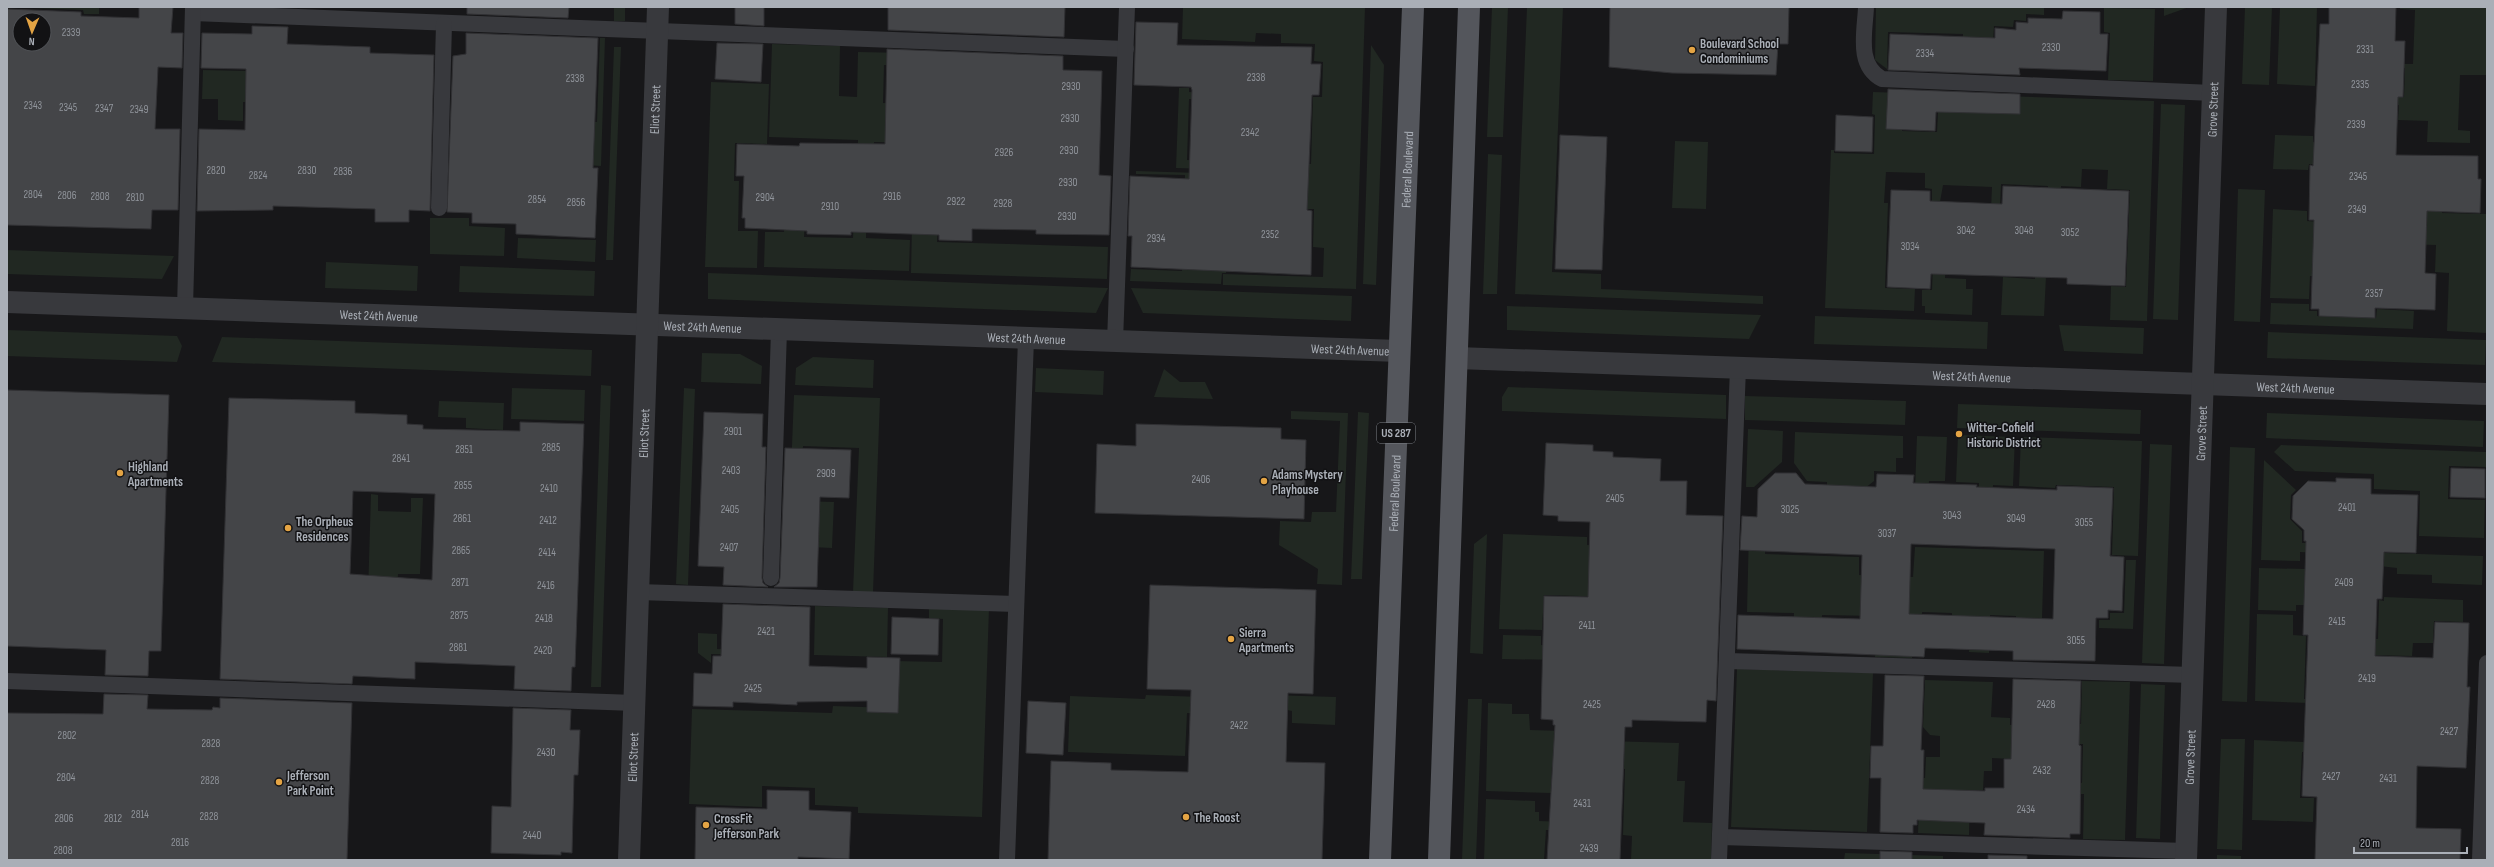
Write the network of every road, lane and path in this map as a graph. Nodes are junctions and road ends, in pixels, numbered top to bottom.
1 (658, 7) edge
2 (1127, 7) edge
3 (1413, 7) edge
4 (1469, 7) edge
5 (1866, 7) edge
6 (2216, 7) edge
7 (193, 10) edge
8 (444, 24) junction
9 (657, 33) junction
10 (1126, 49) junction
11 (2213, 93) junction
12 (440, 208) dead end
13 (7, 302) edge
14 (185, 308) junction
15 (647, 325) junction
16 (779, 330) junction
17 (1026, 339) junction
18 (1115, 342) junction
19 (1399, 352) junction
20 (1457, 358) junction
21 (1738, 368) junction
22 (2203, 385) junction
23 (2487, 394) edge
24 (771, 578) dead end
25 (638, 592) junction
26 (1016, 604) junction
27 (1727, 661) junction
28 (2487, 663) edge
29 (2192, 675) junction
30 (7, 681) edge
31 (2487, 686) edge
32 (635, 703) junction
33 (1720, 837) junction
34 (2186, 856) edge
35 (629, 860) edge
36 (1007, 860) edge
37 (1380, 860) edge
38 (1440, 860) edge
39 (1719, 860) edge
40 (2480, 860) edge

1 - 9 street, Eliot Street
2 - 10 lane
3 - 19 main road, Federal Boulevard / US 287
4 - 20 main road
5 - 11 lane
6 - 11 street, Grove Street
7 - 8 lane
7 - 14 lane
8 - 9 lane
8 - 12 lane
9 - 10 lane
9 - 15 street, Eliot Street
10 - 18 lane
11 - 22 street, Grove Street
13 - 14 street, West 24th Avenue
14 - 15 street, West 24th Avenue
15 - 16 street, West 24th Avenue
15 - 25 street, Eliot Street
16 - 17 street, West 24th Avenue
16 - 24 lane
17 - 18 street, West 24th Avenue
17 - 26 lane
18 - 19 street, West 24th Avenue
19 - 37 main road, Federal Boulevard / US 287
20 - 21 street, West 24th Avenue
20 - 38 main road
21 - 22 street, West 24th Avenue
21 - 27 lane
22 - 23 street, West 24th Avenue
22 - 29 street, Grove Street
25 - 26 lane
25 - 32 street, Eliot Street
26 - 36 lane
27 - 29 lane
27 - 33 lane
28 - 31 lane
29 - 34 street, Grove Street
30 - 32 lane
31 - 40 lane
32 - 35 street, Eliot Street
33 - 34 lane
33 - 39 lane

